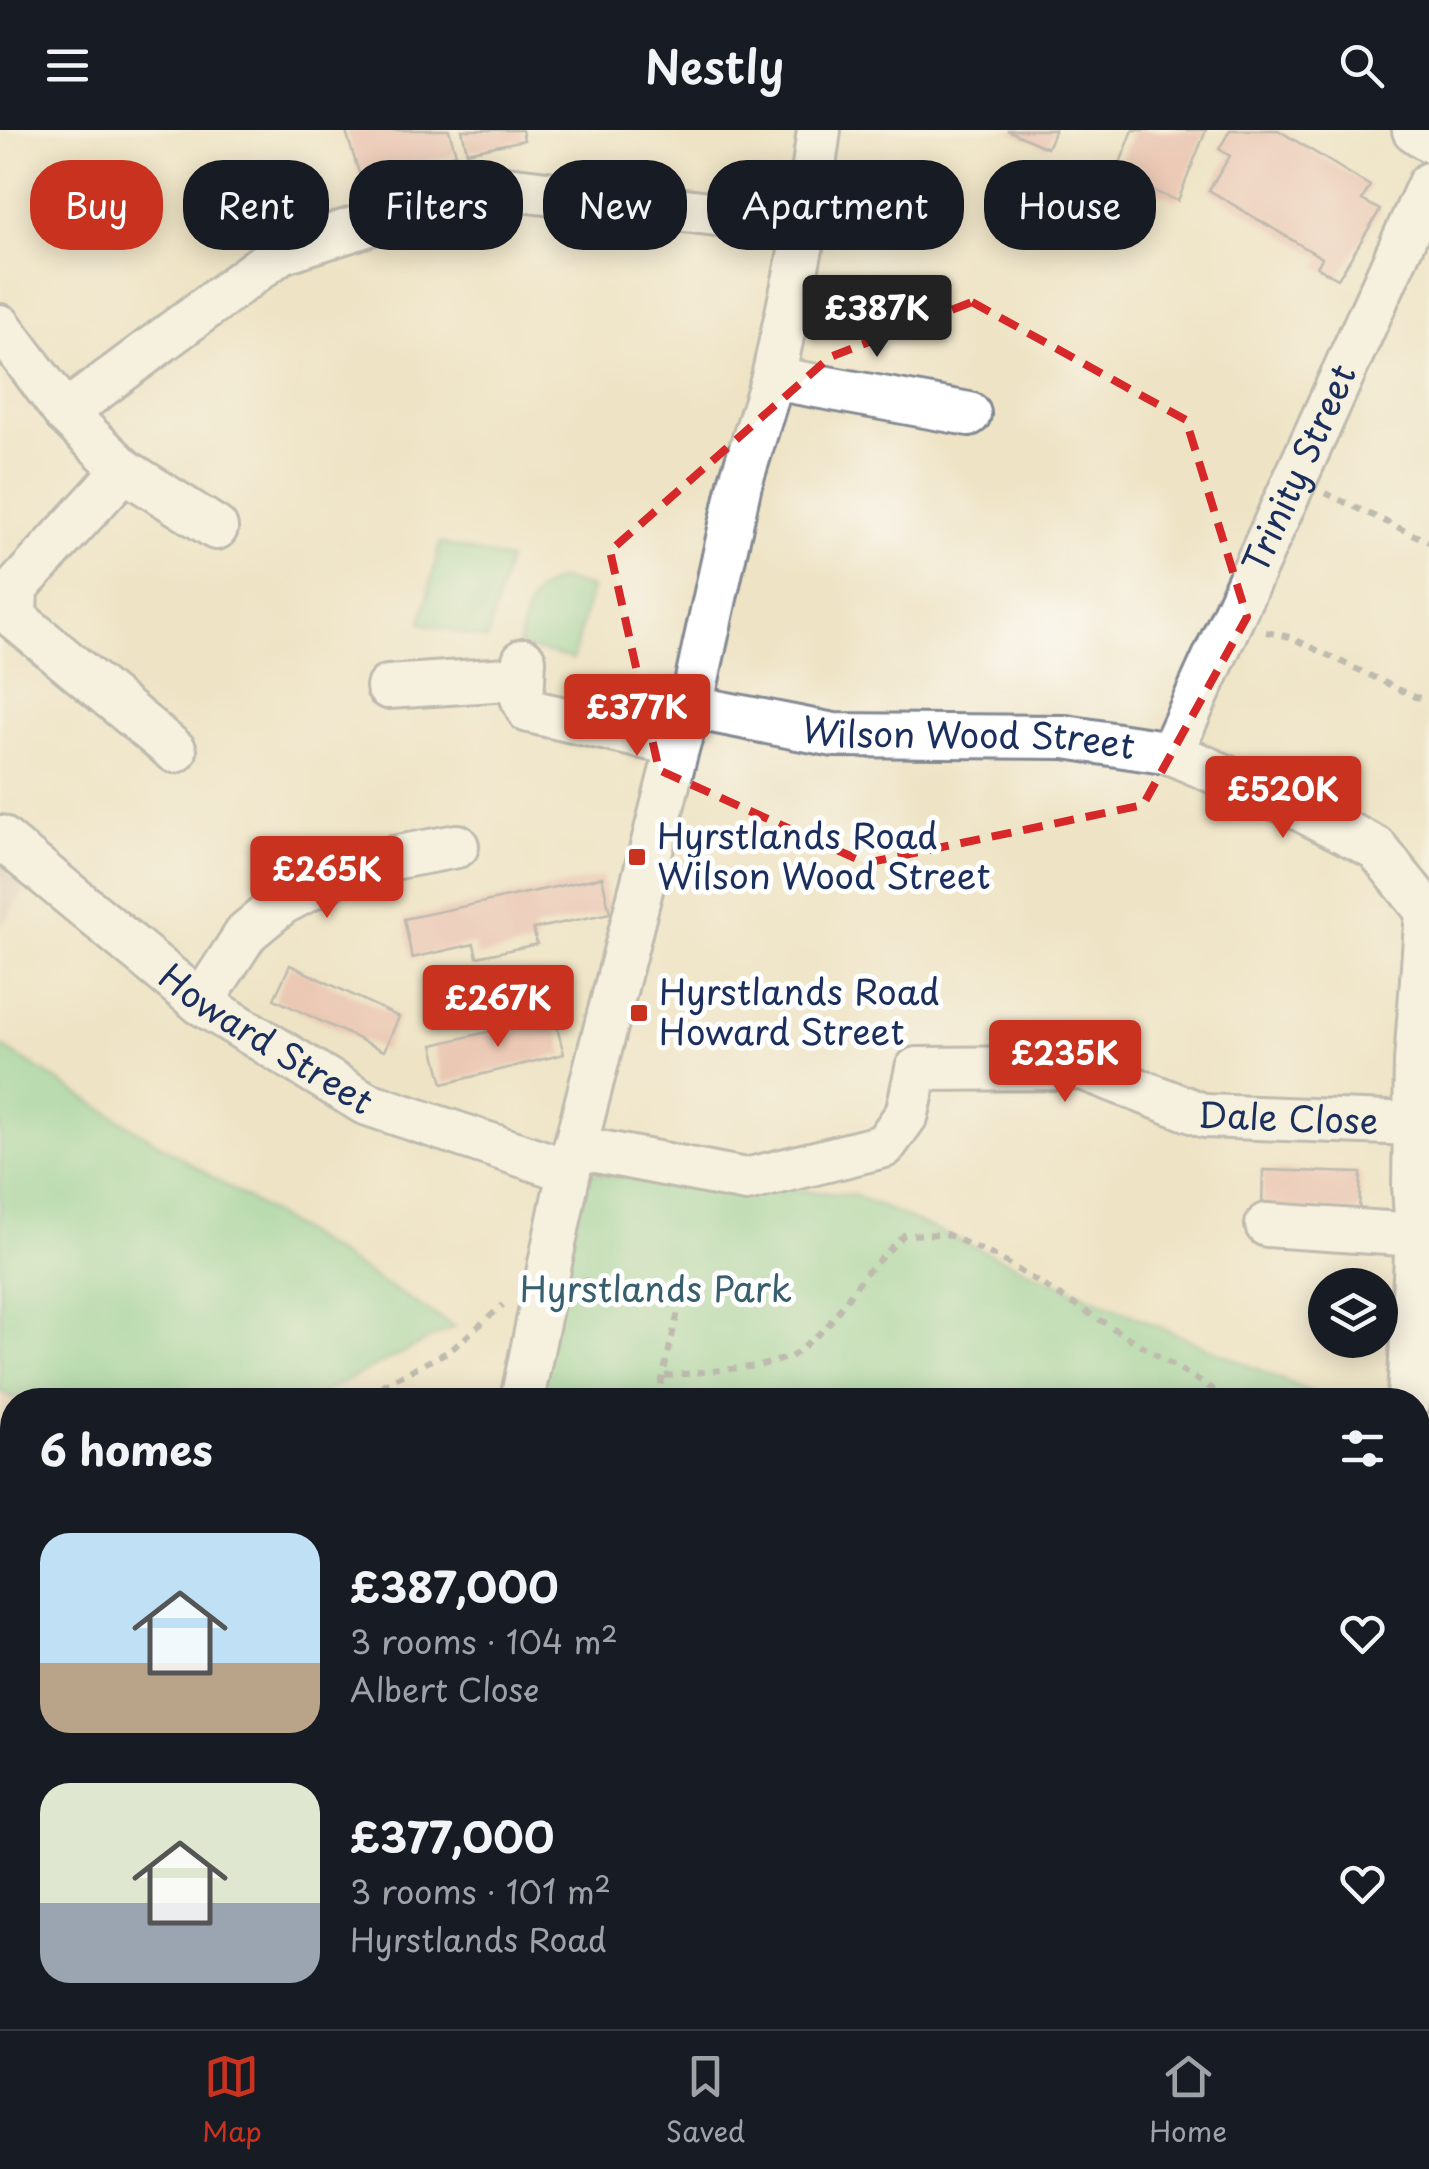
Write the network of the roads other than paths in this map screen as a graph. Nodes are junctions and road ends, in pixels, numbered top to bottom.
1 (820, 130) edge
2 (1414, 130) edge
3 (1429, 140) edge
4 (816, 160) edge
5 (1429, 184) edge
6 (707, 214) edge
7 (801, 250) edge
8 (0, 326) edge
9 (773, 378) junction
10 (65, 413) junction
11 (969, 414) dead end
12 (124, 470) junction
13 (216, 528) dead end
14 (388, 687) dead end
15 (684, 726) junction
16 (175, 751) dead end
17 (1171, 753) junction
18 (0, 837) edge
19 (457, 846) dead end
20 (201, 1003) junction
21 (1423, 1063) edge
22 (1415, 1124) junction
23 (572, 1159) junction
24 (746, 1180) joint
25 (1422, 1188) edge
26 (1268, 1225) dead end
27 (1417, 1235) junction
28 (524, 1388) edge
29 (1409, 1388) edge

1 - 4 street
2 - 3 street
5 - 17 street, Trinity Street
6 - 10 street
7 - 9 street
8 - 10 street
9 - 11 street
9 - 15 street
10 - 12 street
12 - 13 street
12 - 16 street
14 - 15 street, Wilson Wood Street
15 - 17 street, Wilson Wood Street
15 - 23 street
17 - 21 street, Wilson Wood Street
18 - 20 street, Howard Street
19 - 20 street
20 - 23 street, Howard Street
21 - 22 street, Wilson Wood Street
22 - 24 street, Dale Close
22 - 25 street, Wilson Wood Street
23 - 24 street, Howard Street
23 - 28 street
25 - 27 street, Wilson Wood Street
26 - 27 street
27 - 29 street, Wilson Wood Street

